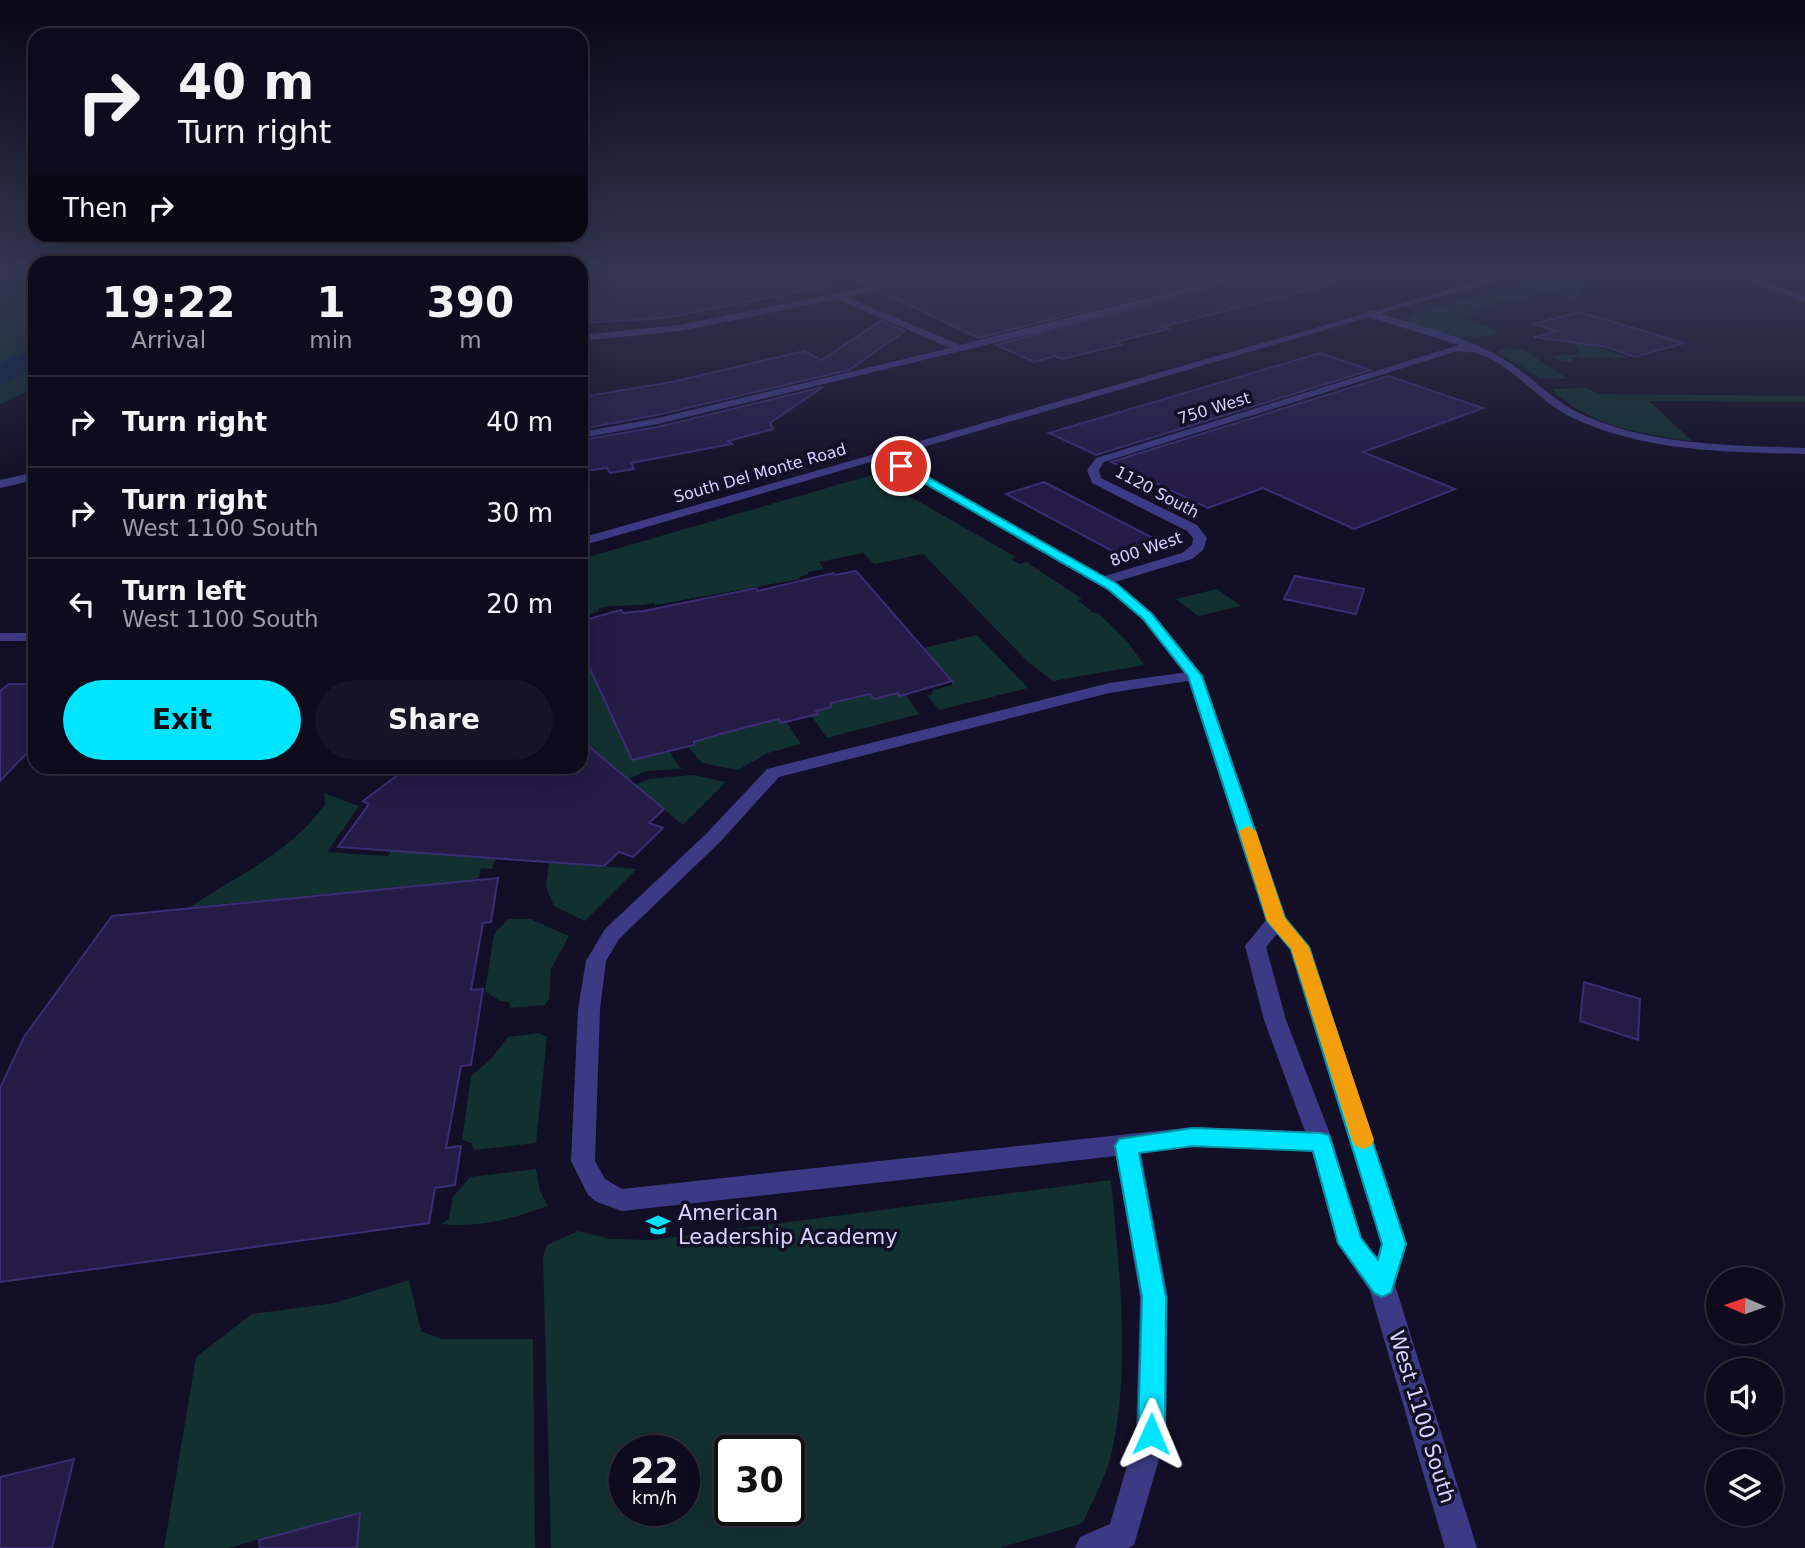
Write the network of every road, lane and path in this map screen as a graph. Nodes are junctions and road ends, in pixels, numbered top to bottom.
1 (954, 346) edge
2 (965, 346) edge
3 (1259, 346) edge
4 (1471, 347) joint
5 (958, 348) junction
6 (588, 434) edge
7 (1805, 452) edge
8 (883, 456) junction
9 (1093, 470) joint
10 (28, 478) edge
11 (0, 484) edge
12 (588, 540) edge
13 (1198, 547) joint
14 (1103, 581) junction
15 (0, 637) edge
16 (28, 637) edge
17 (1195, 676) junction
18 (1277, 921) junction
19 (1321, 1142) junction
20 (1126, 1146) junction
21 (1382, 1285) junction
22 (1091, 1548) edge
23 (1461, 1548) edge

1 - 5 street
2 - 5 street
3 - 8 street, South Del Monte Road
4 - 7 street
4 - 9 street, 750 West
5 - 6 street
8 - 12 street, South Del Monte Road
8 - 14 street
9 - 13 street, 1120 South
10 - 11 street
13 - 14 street, 800 West
14 - 17 street
15 - 16 street
17 - 18 street
17 - 20 street
18 - 19 street, West 1100 South
18 - 21 street
19 - 20 street
19 - 21 street, West 1100 South
20 - 22 street
21 - 23 street, West 1100 South

